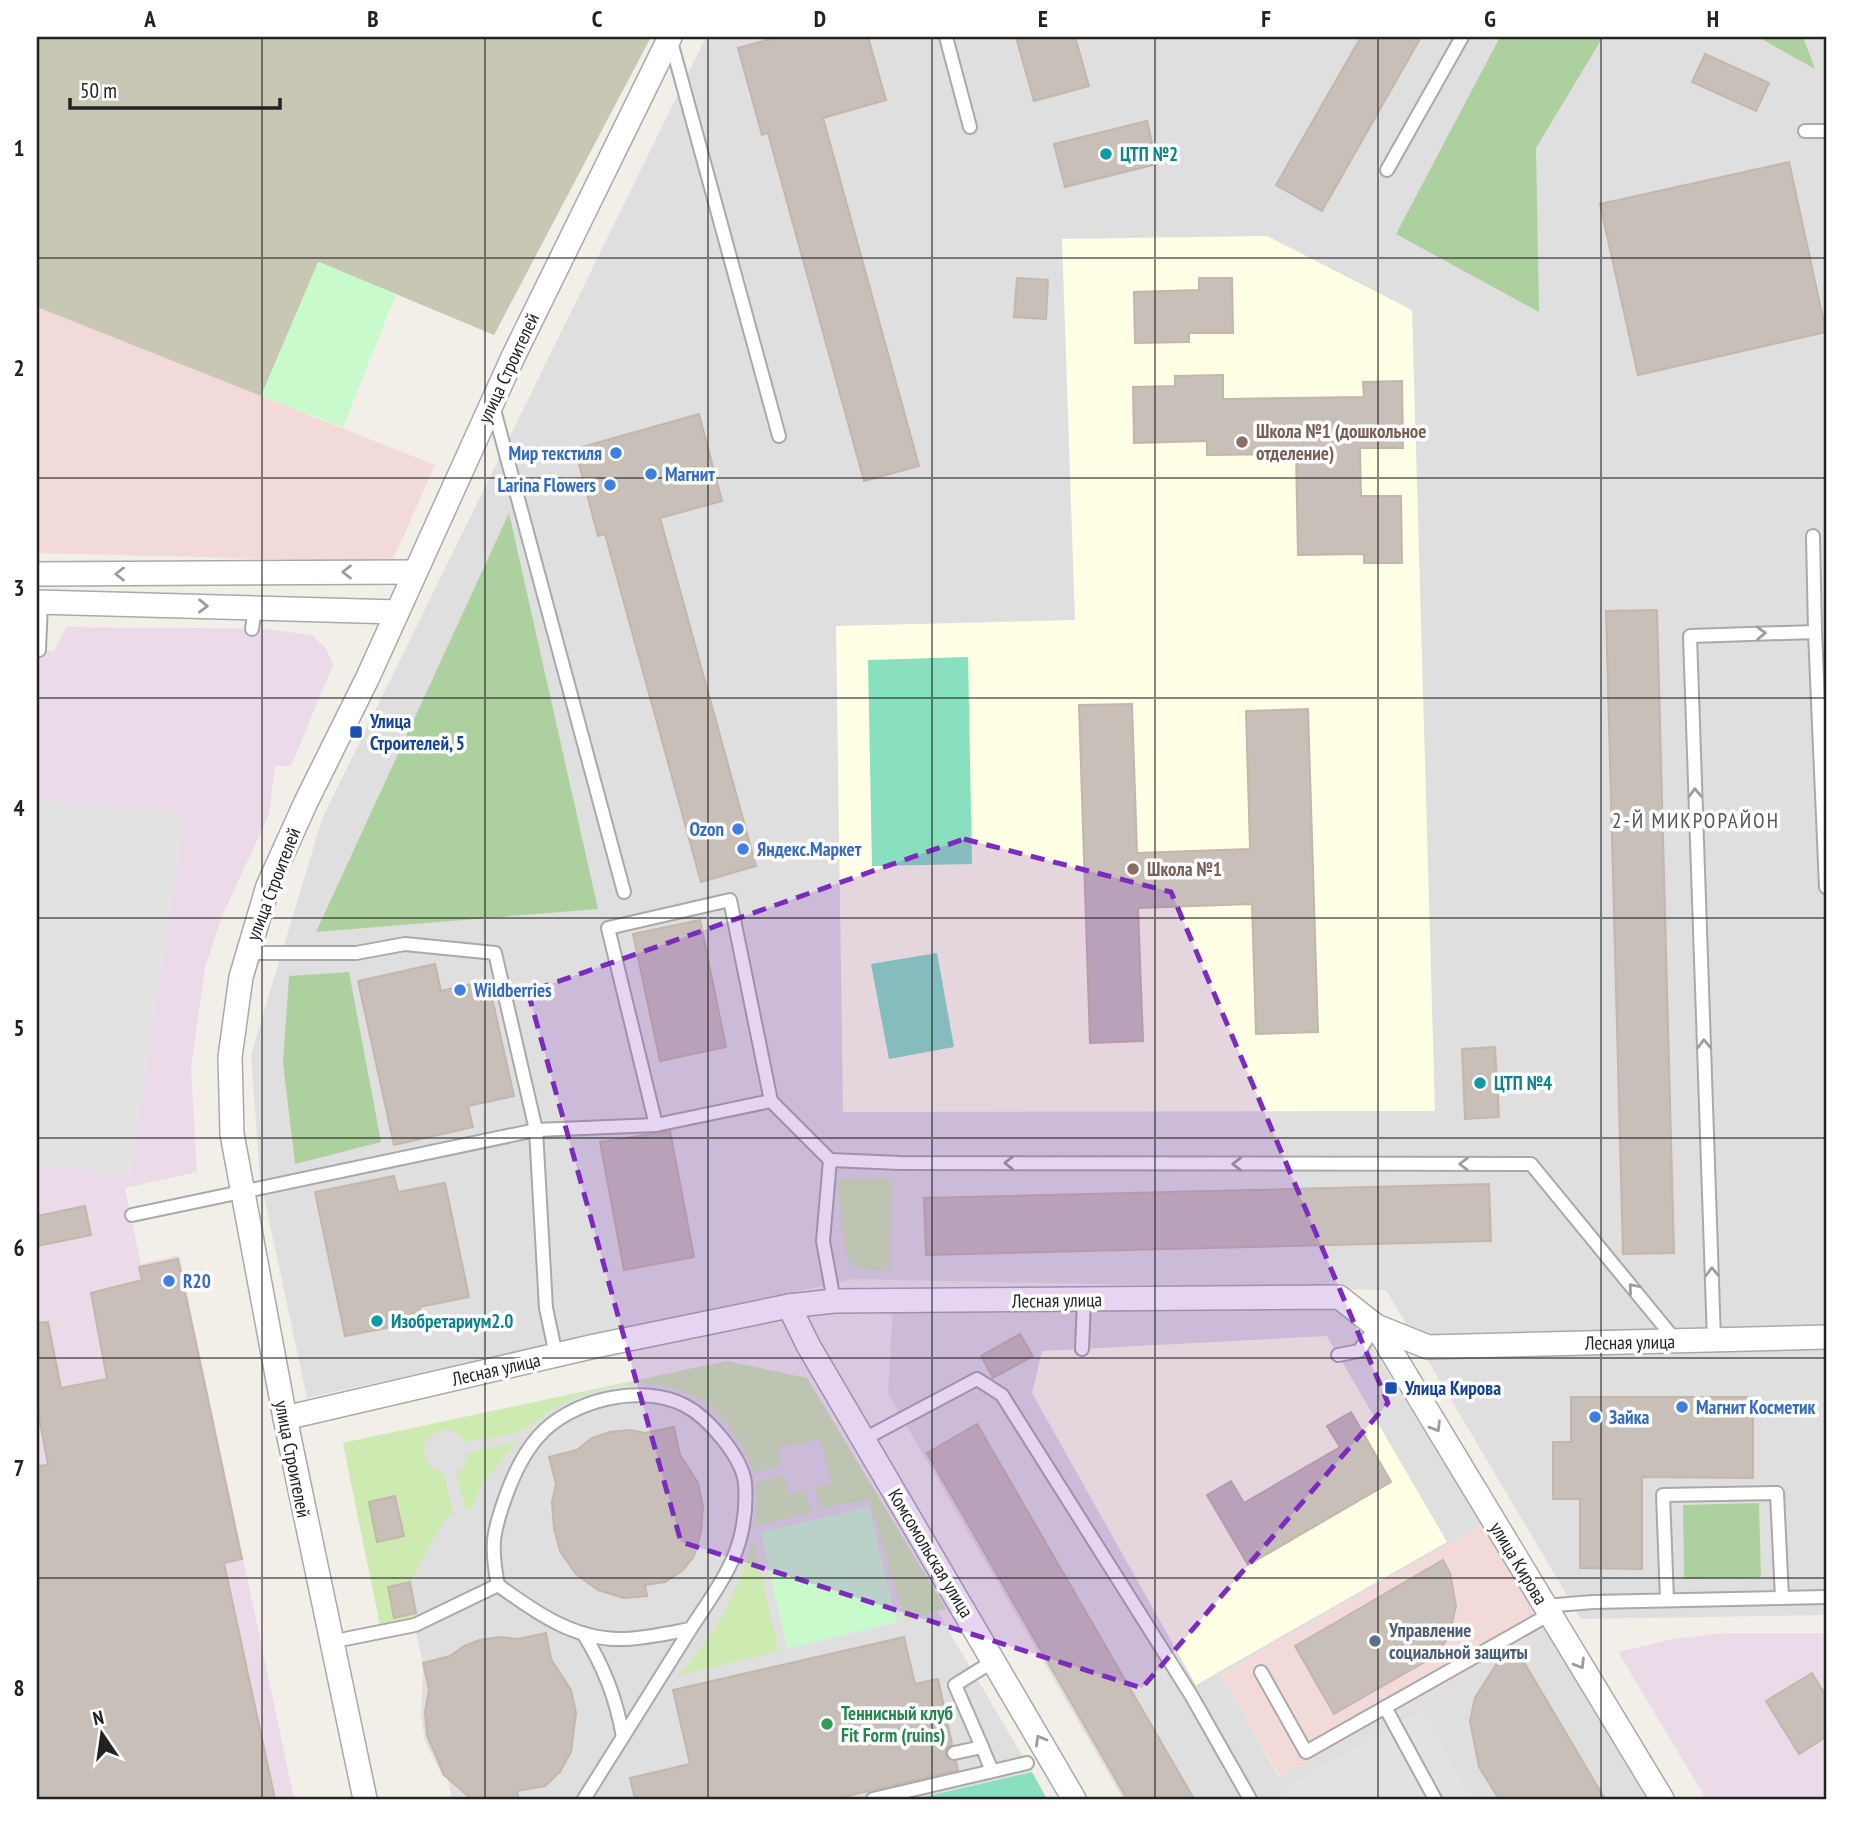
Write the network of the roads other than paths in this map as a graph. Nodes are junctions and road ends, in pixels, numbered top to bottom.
1 (670, 37) edge
2 (946, 37) edge
3 (1462, 37) edge
4 (970, 127) dead end
5 (1805, 131) dead end
6 (1826, 131) edge
7 (1387, 170) dead end
8 (492, 402) junction
9 (779, 436) dead end
10 (1813, 536) dead end
11 (415, 572) junction
12 (37, 574) edge
13 (39, 602) edge
14 (397, 612) junction
15 (1815, 632) junction
16 (39, 650) dead end
17 (1826, 887) edge
18 (624, 892) dead end
19 (247, 953) junction
20 (771, 1101) junction
21 (656, 1125) junction
22 (536, 1130) junction
23 (830, 1160) junction
24 (242, 1191) junction
25 (132, 1215) dead end
26 (1084, 1300) junction
27 (834, 1301) junction
28 (789, 1306) junction
29 (1376, 1326) junction
30 (1826, 1337) edge
31 (1714, 1340) junction
32 (1676, 1341) junction
33 (1082, 1349) dead end
34 (556, 1355) junction
35 (1338, 1356) dead end
36 (285, 1418) junction
37 (864, 1439) junction
38 (498, 1585) junction
39 (1826, 1597) edge
40 (1782, 1598) junction
41 (1667, 1600) junction
42 (1547, 1610) junction
43 (690, 1629) junction
44 (583, 1633) junction
45 (330, 1642) junction
46 (995, 1660) junction
47 (1261, 1672) dead end
48 (1385, 1707) junction
49 (623, 1737) junction
50 (982, 1747) junction
51 (954, 1753) dead end
52 (1027, 1763) dead end
53 (992, 1771) junction
54 (365, 1799) edge
55 (584, 1799) edge
56 (873, 1799) edge
57 (1074, 1799) edge
58 (1250, 1799) edge
59 (1435, 1799) edge
60 (1662, 1799) edge

1 - 8 street, улица Строителей
1 - 9 lane
2 - 4 lane
3 - 7 lane
5 - 6 lane
8 - 11 street, улица Строителей
8 - 18 lane
10 - 15 lane
11 -> 12 street
11 - 14 street, улица Строителей
13 -> 14 street
13 - 16 lane
14 - 19 street, улица Строителей
15 - 17 lane
31 -> 15 lane
19 - 22 lane
19 - 24 street, улица Строителей
20 - 21 lane
20 - 21 lane
20 - 23 lane
21 - 22 lane
22 - 24 lane
22 - 34 lane
23 - 27 lane
32 -> 23 lane
24 - 25 lane
24 - 36 street, улица Строителей
26 - 27 street, Лесная улица
26 - 29 street, Лесная улица
26 - 33 lane
27 - 28 street, Лесная улица
28 - 34 street, Лесная улица
28 - 37 street, Комсомольская улица
29 - 32 street, Лесная улица
29 - 35 lane
29 -> 42 street, улица Кирова
30 - 31 street, Лесная улица
31 - 32 street, Лесная улица
34 - 36 street, Лесная улица
36 - 45 street, улица Строителей
37 - 46 street, Комсомольская улица
37 - 58 lane
38 - 43 lane
38 - 44 lane
38 - 45 lane
39 - 40 lane
40 - 41 lane
40 - 41 lane
41 - 42 lane
42 - 48 lane
42 -> 60 street, улица Кирова
43 - 44 lane
43 - 49 lane
44 - 49 lane
45 - 54 street, улица Строителей
46 - 50 lane
57 -> 46 street, Комсомольская улица
47 - 48 lane
48 - 59 lane
49 - 55 lane
50 - 51 lane
50 - 53 lane
52 - 53 lane
53 - 56 lane

